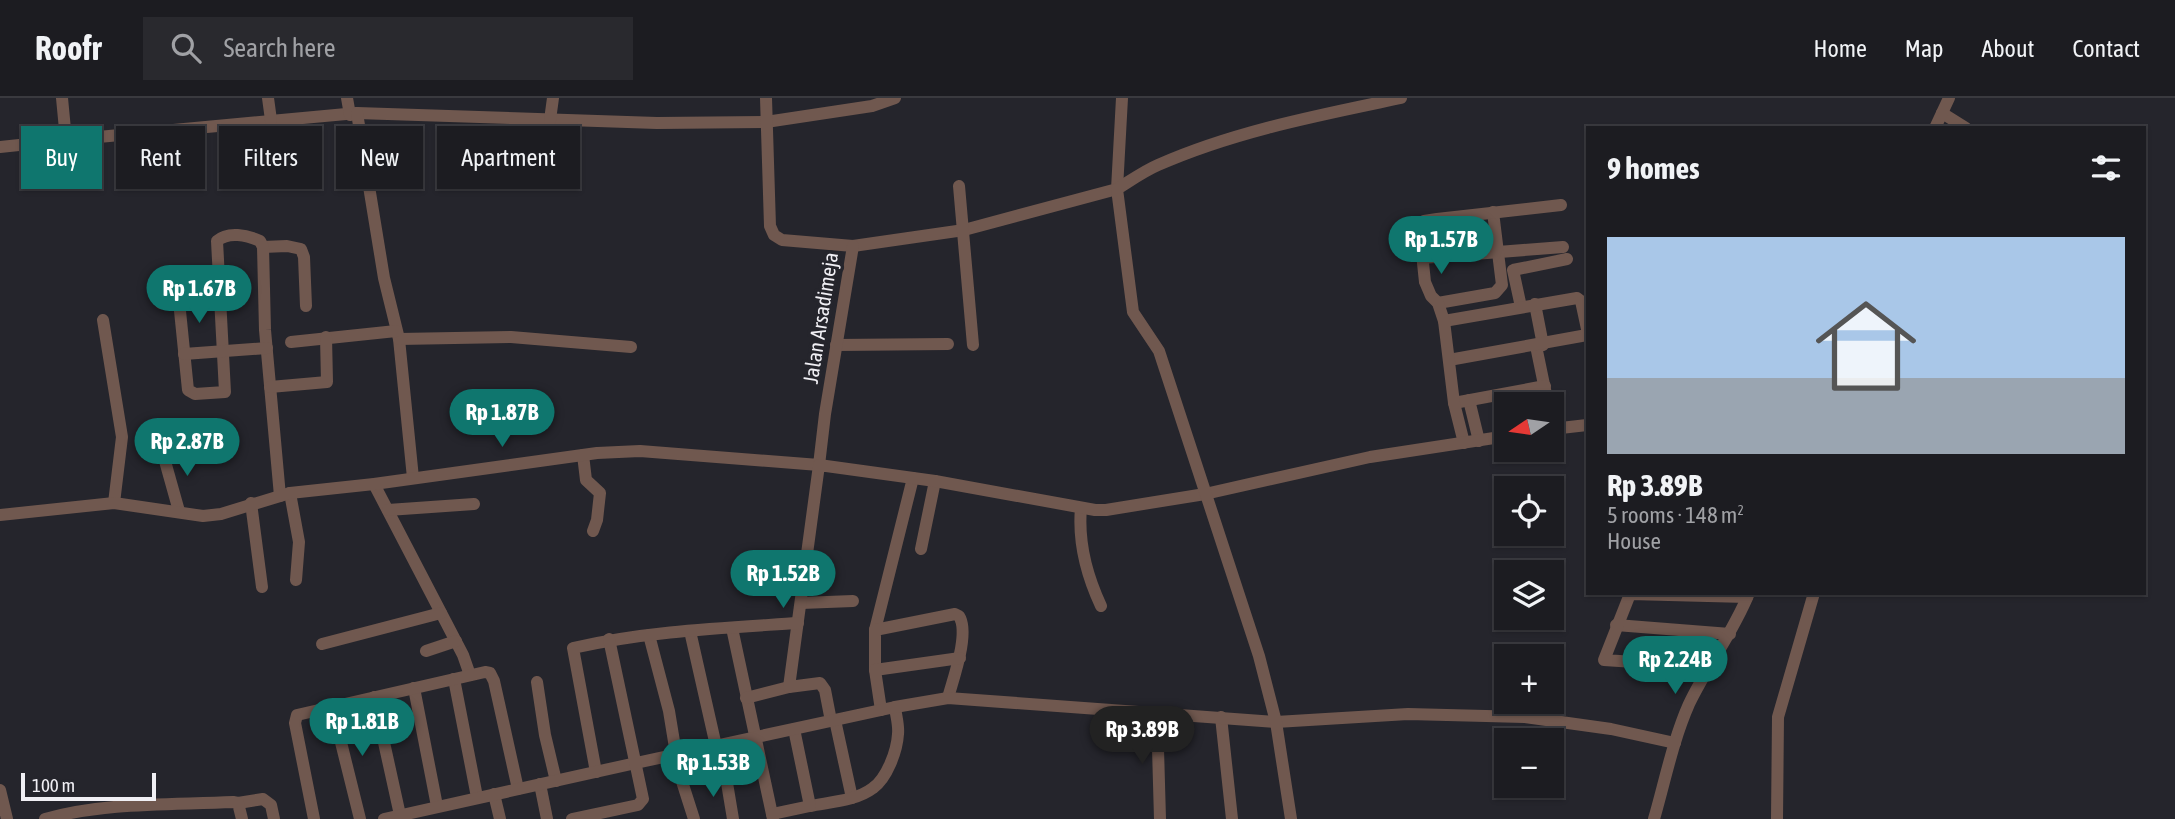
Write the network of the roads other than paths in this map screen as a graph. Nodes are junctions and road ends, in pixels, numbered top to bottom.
1 (62, 98) edge
2 (268, 98) edge
3 (347, 98) edge
4 (553, 98) edge
5 (766, 98) edge
6 (895, 98) edge
7 (1122, 98) edge
8 (1401, 98) edge
9 (1949, 98) edge
10 (1942, 113) junction
11 (353, 114) junction
12 (271, 120) junction
13 (550, 120) junction
14 (766, 122) junction
15 (65, 126) edge
16 (1936, 126) edge
17 (1963, 126) edge
18 (102, 136) edge
19 (21, 145) edge
20 (0, 147) edge
21 (960, 187) dead end
22 (1117, 189) junction
23 (1560, 205) dead end
24 (1493, 212) junction
25 (964, 230) junction
26 (853, 246) junction
27 (263, 247) junction
28 (1498, 253) junction
29 (1422, 258) junction
30 (199, 300) dead end
31 (179, 301) junction
32 (161, 303) dead end
33 (1438, 303) junction
34 (1535, 304) junction
35 (306, 306) dead end
36 (1521, 307) junction
37 (103, 320) dead end
38 (1444, 321) junction
39 (1586, 324) edge
40 (398, 335) junction
41 (1586, 335) edge
42 (326, 337) junction
43 (291, 342) dead end
44 (948, 344) dead end
45 (836, 345) junction
46 (973, 345) dead end
47 (1540, 345) junction
48 (631, 347) dead end
49 (267, 348) junction
50 (223, 350) junction
51 (184, 354) junction
52 (1449, 359) junction
53 (1545, 386) junction
54 (270, 387) junction
55 (1546, 392) edge
56 (1469, 400) junction
57 (1454, 403) junction
58 (1586, 425) edge
59 (1564, 426) edge
60 (1494, 438) edge
61 (1479, 441) junction
62 (1464, 443) junction
63 (163, 454) dead end
64 (583, 455) junction
65 (818, 465) junction
66 (413, 478) junction
67 (913, 478) junction
68 (934, 481) junction
69 (374, 484) junction
70 (285, 494) junction
71 (1205, 494) junction
72 (114, 503) junction
73 (251, 503) junction
74 (474, 504) dead end
75 (1081, 508) junction
76 (388, 510) junction
77 (178, 512) junction
78 (0, 514) edge
79 (593, 531) dead end
80 (920, 549) dead end
81 (296, 580) dead end
82 (262, 587) dead end
83 (1630, 595) edge
84 (1748, 595) edge
85 (1813, 595) edge
86 (853, 601) dead end
87 (801, 603) junction
88 (1101, 606) dead end
89 (441, 613) junction
90 (798, 623) junction
91 (1616, 625) junction
92 (732, 628) junction
93 (875, 630) junction
94 (690, 631) junction
95 (1730, 634) junction
96 (649, 635) junction
97 (609, 639) junction
98 (456, 641) junction
99 (322, 644) dead end
100 (426, 651) dead end
101 (960, 658) junction
102 (1711, 667) junction
103 (875, 670) junction
104 (470, 676) junction
105 (454, 679) junction
106 (537, 682) dead end
107 (789, 687) junction
108 (414, 688) junction
109 (373, 697) junction
110 (746, 698) junction
111 (948, 698) junction
112 (332, 706) junction
113 (895, 707) junction
114 (881, 710) junction
115 (1157, 713) junction
116 (1221, 718) junction
117 (833, 721) junction
118 (1276, 722) junction
119 (794, 729) junction
120 (755, 738) junction
121 (1675, 743) junction
122 (716, 746) junction
123 (675, 755) junction
124 (636, 762) junction
125 (596, 772) junction
126 (726, 777) dead end
127 (556, 781) junction
128 (540, 784) junction
129 (518, 789) junction
130 (0, 790) edge
131 (494, 794) junction
132 (477, 797) junction
133 (852, 798) junction
134 (238, 803) junction
135 (437, 806) junction
136 (810, 806) junction
137 (400, 815) junction
138 (772, 816) edge
139 (7, 819) edge
140 (45, 819) edge
141 (242, 819) edge
142 (274, 819) edge
143 (314, 819) edge
144 (360, 819) edge
145 (384, 819) edge
146 (500, 819) edge
147 (547, 819) edge
148 (572, 819) edge
149 (694, 819) edge
150 (733, 819) edge
151 (1160, 819) edge
152 (1232, 819) edge
153 (1291, 819) edge
154 (1654, 819) edge
155 (1777, 819) edge

1 - 15 street
2 - 12 street
3 - 11 street
4 - 13 street
5 - 14 street
6 - 14 street
7 - 22 street
8 - 22 street
9 - 10 street
10 - 16 street
10 - 17 street
11 - 12 street
11 - 13 street
11 - 40 street
12 - 18 street
13 - 14 street
14 - 26 street, Jalan Arsadimeja
19 - 20 street
21 - 25 street
22 - 25 street
22 - 71 street
23 - 24 street
24 - 28 street
24 - 29 street
25 - 26 street
25 - 46 street
26 - 45 street, Jalan Arsadimeja
27 - 35 street
27 - 49 street
27 - 50 street
28 - 29 street
28 - 33 street
28 - 36 street
29 - 33 street
30 - 31 street
31 - 32 street
31 - 51 street
33 - 38 street
34 - 36 street
34 - 39 street
34 - 47 street
36 - 38 street
37 - 72 street
38 - 52 street
40 - 42 street
40 - 48 street
40 - 66 street
41 - 47 street
42 - 43 street
42 - 54 street
44 - 45 street
45 - 65 street, Jalan Arsadimeja
47 - 52 street
47 - 53 street
49 - 50 street
49 - 54 street
50 - 51 street
50 - 51 street
52 - 57 street
53 - 55 street
53 - 56 street
54 - 70 street
56 - 57 street
56 - 61 street
57 - 62 street
58 - 59 street
60 - 61 street
61 - 62 street
62 - 71 street
63 - 77 street
64 - 65 street
64 - 66 street
64 - 79 street
65 - 67 street
65 - 87 street, Jalan Arsadimeja
66 - 69 street
67 - 68 street
67 - 93 street
68 - 75 street
68 - 80 street
69 - 70 street
69 - 76 street
70 - 73 street
70 - 81 street
71 - 75 street
71 - 118 street
72 - 77 street
72 - 78 street
73 - 77 street
73 - 82 street
74 - 76 street
75 - 88 street
76 - 89 street
83 - 91 street
84 - 95 street
85 - 155 street
86 - 87 street
87 - 90 street, Jalan Arsadimeja
89 - 98 street
89 - 99 street
90 - 92 street
90 - 107 street, Jalan Arsadimeja
91 - 95 street
91 - 102 street
92 - 94 street
92 - 110 street
93 - 101 street
93 - 103 street
94 - 96 street
94 - 122 street
95 - 102 street
96 - 97 street
96 - 123 street
97 - 124 street
97 - 125 street
98 - 100 street
98 - 104 street
101 - 103 street
101 - 111 street
102 - 121 street
103 - 114 street
104 - 105 street
104 - 129 street
105 - 108 street
105 - 132 street
106 - 127 street
107 - 110 street
107 - 117 street
108 - 109 street
108 - 135 street
109 - 112 street
109 - 137 street
110 - 120 street
111 - 113 street
111 - 115 street
112 - 143 street
112 - 144 street
113 - 114 street
113 - 133 street
114 - 117 street
115 - 116 street
115 - 151 street
116 - 118 street
116 - 152 street
117 - 119 street
117 - 133 street
118 - 121 street
118 - 153 street
119 - 120 street
119 - 136 street
120 - 122 street
120 - 138 street
121 - 154 street
122 - 123 street
123 - 124 street
123 - 149 street
124 - 125 street
124 - 148 street
125 - 127 street
126 - 150 street
127 - 128 street
128 - 129 street
128 - 147 street
129 - 131 street
130 - 139 street
131 - 132 street
131 - 146 street
132 - 135 street
133 - 136 street
134 - 140 street
134 - 141 street
134 - 142 street
135 - 137 street
136 - 138 street
137 - 145 street

